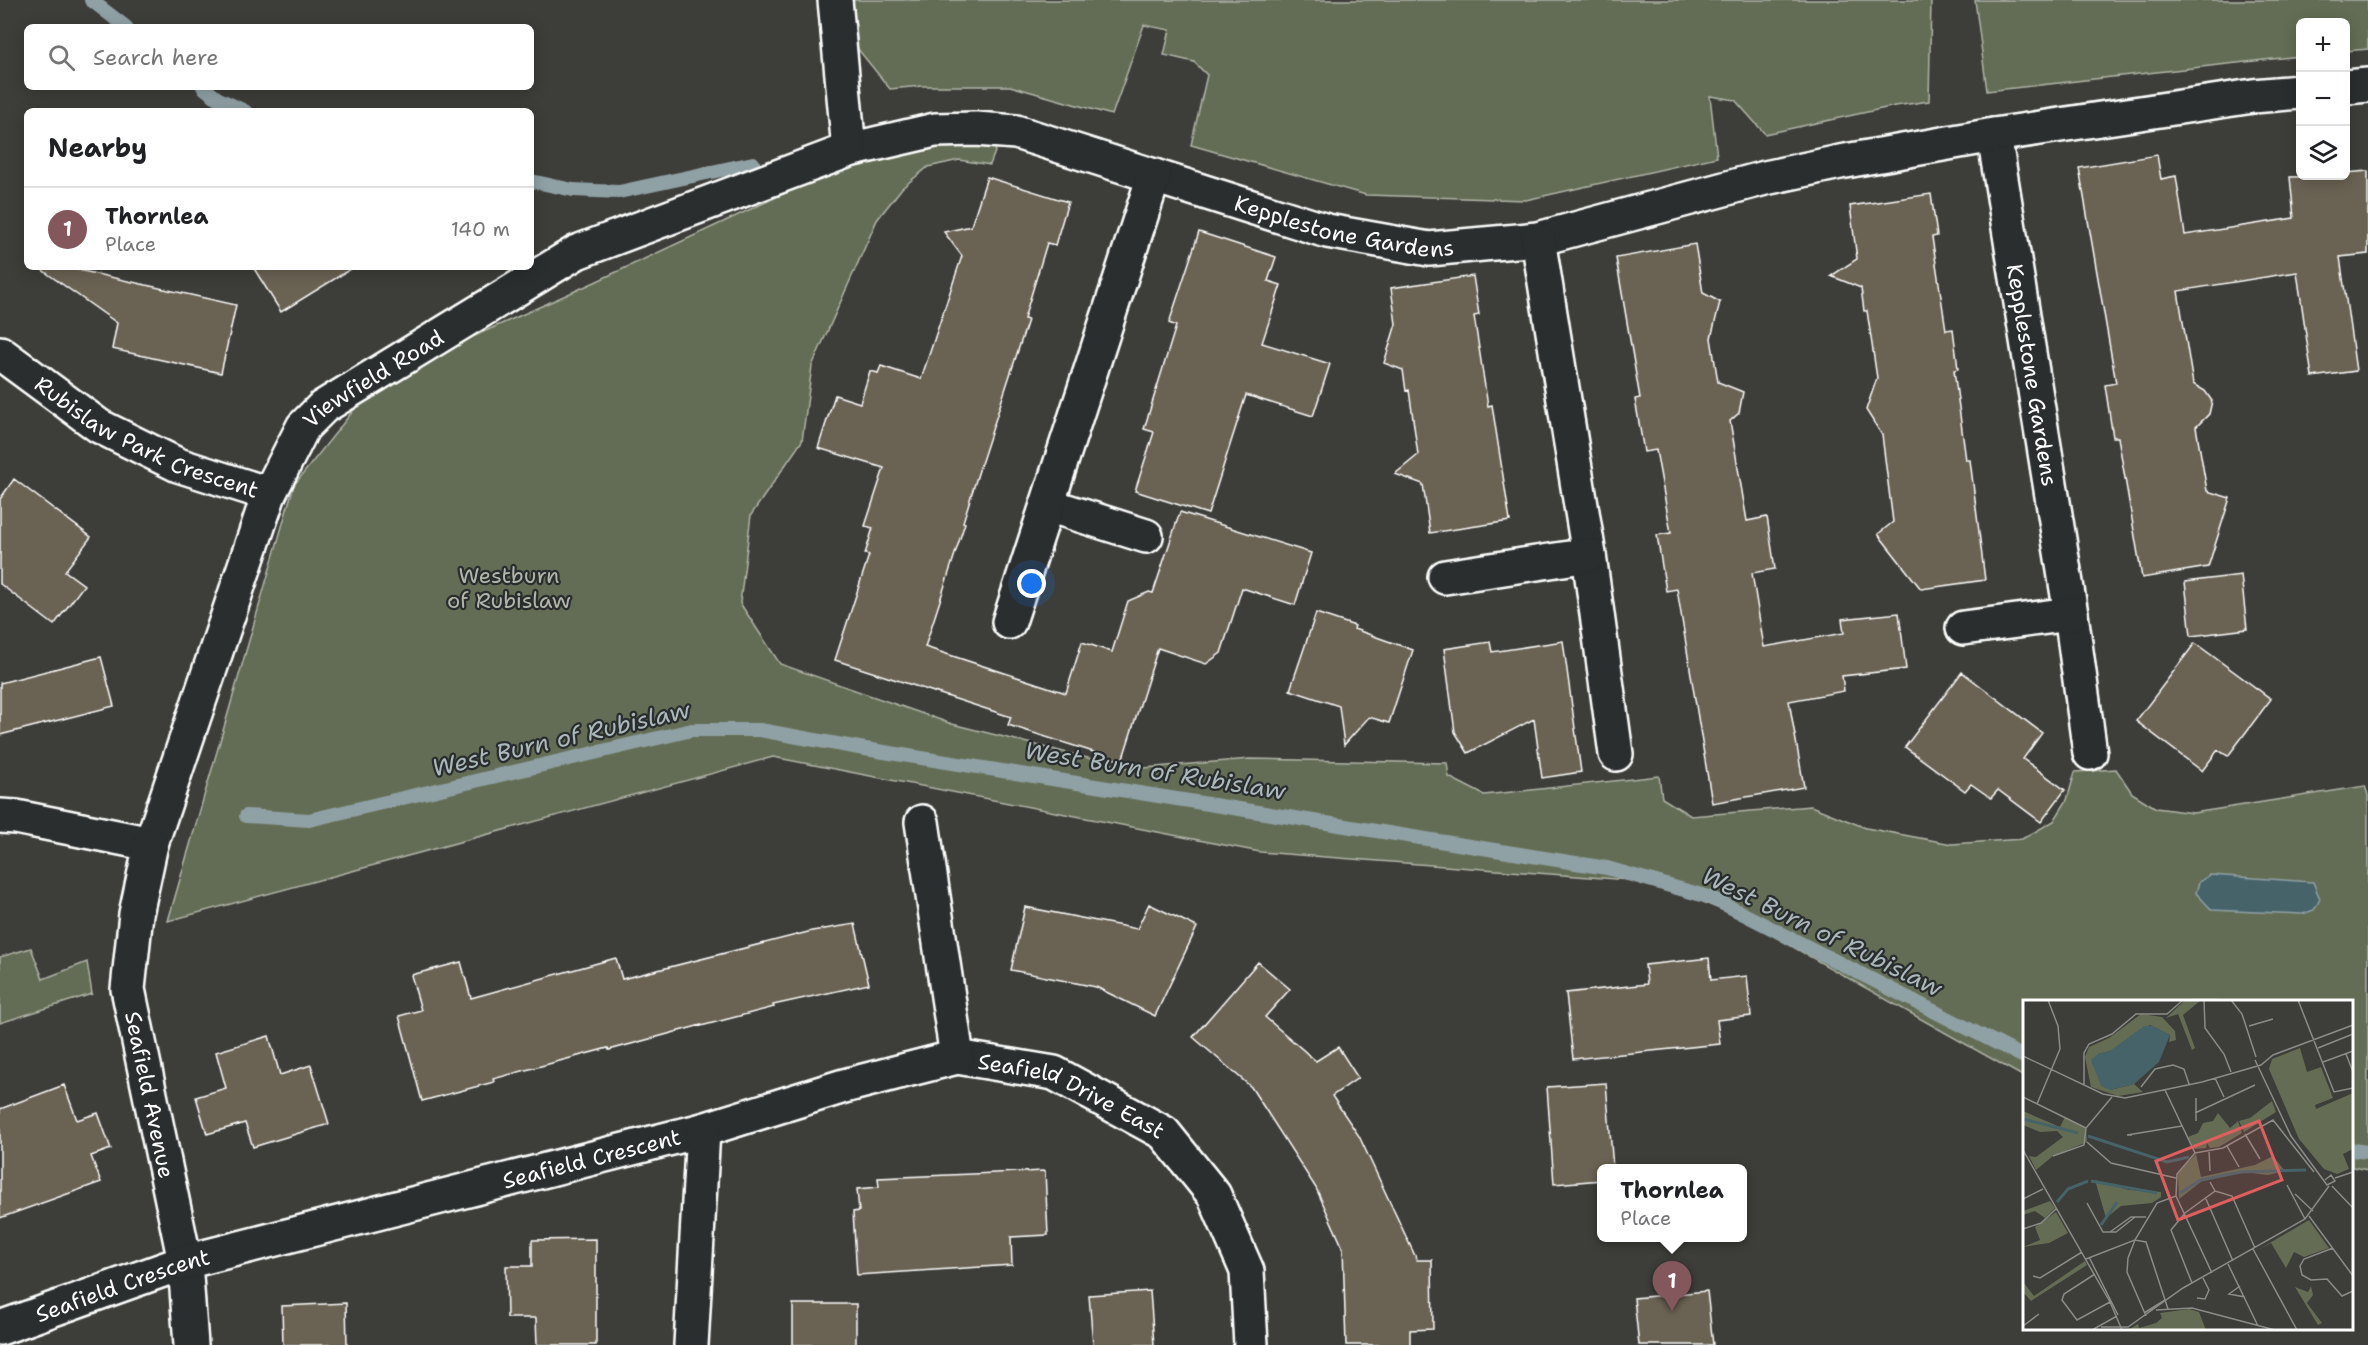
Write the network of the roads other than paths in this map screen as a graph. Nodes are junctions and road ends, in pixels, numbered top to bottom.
1 (834, 0) edge
2 (2368, 85) edge
3 (2350, 87) edge
4 (2296, 92) edge
5 (1994, 135) junction
6 (849, 150) junction
7 (1154, 176) junction
8 (1538, 239) junction
9 (0, 353) edge
10 (269, 494) junction
11 (1048, 505) junction
12 (1146, 536) dead end
13 (1589, 555) junction
14 (1444, 577) dead end
15 (2071, 614) junction
16 (1009, 622) dead end
17 (1963, 628) dead end
18 (2090, 753) dead end
19 (1616, 754) dead end
20 (0, 816) edge
21 (922, 822) dead end
22 (151, 844) junction
23 (957, 1058) junction
24 (703, 1130) junction
25 (184, 1262) junction
26 (0, 1328) edge
27 (191, 1345) edge
28 (691, 1345) edge
29 (1251, 1345) edge

1 - 6 street
2 - 3 street
4 - 5 street, Kepplestone Gardens
5 - 8 street, Kepplestone Gardens
5 - 15 street, Kepplestone Gardens
6 - 7 street, Kepplestone Gardens
6 - 10 street, Viewfield Road
7 - 8 street, Kepplestone Gardens
7 - 11 street
8 - 13 street
9 - 10 street, Rubislaw Park Crescent
10 - 22 street, Viewfield Road
11 - 12 street
11 - 16 street
13 - 14 street
13 - 19 street
15 - 17 street
15 - 18 street, Kepplestone Gardens
20 - 22 street
21 - 23 street
22 - 25 street, Seafield Avenue
23 - 24 street, Seafield Crescent
23 - 29 street, Seafield Drive East
24 - 25 street, Seafield Crescent
24 - 28 street
25 - 26 street, Seafield Crescent
25 - 27 street, Seafield Avenue

